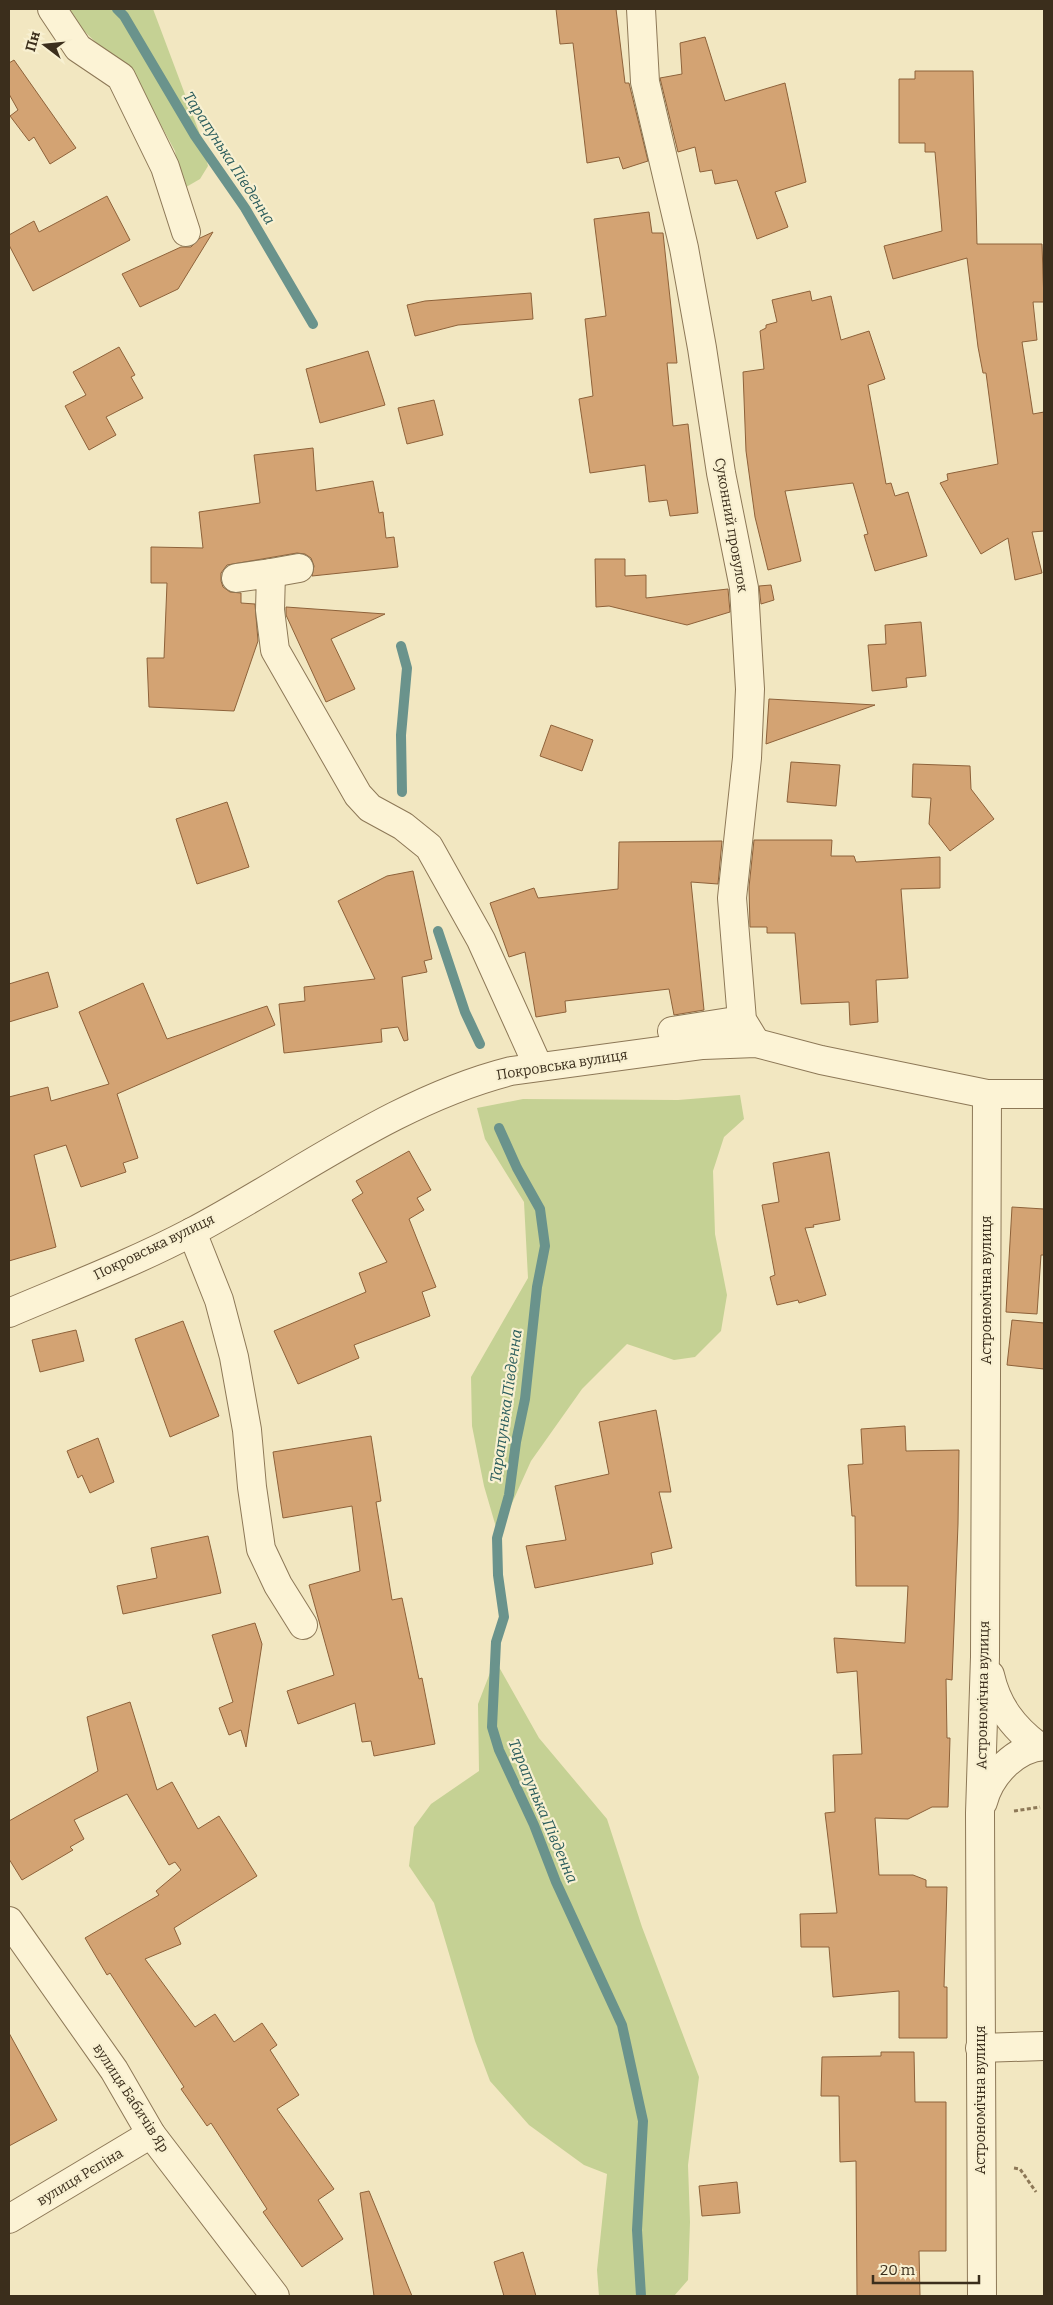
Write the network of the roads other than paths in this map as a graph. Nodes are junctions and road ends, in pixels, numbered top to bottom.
1 (52, 9) edge
2 (641, 9) edge
3 (186, 232) dead end
4 (298, 568) dead end
5 (271, 573) junction
6 (236, 578) dead end
7 (749, 1031) junction
8 (534, 1057) junction
9 (987, 1094) junction
10 (1044, 1094) edge
11 (192, 1232) junction
12 (9, 1313) edge
13 (303, 1626) dead end
14 (985, 1657) junction
15 (1041, 1746) edge
16 (980, 1813) junction
17 (9, 1921) edge
18 (1044, 2046) edge
19 (980, 2048) junction
20 (151, 2134) junction
21 (9, 2219) edge
22 (275, 2296) edge
23 (982, 2296) edge

1 - 3 street
2 - 7 street, Суконний провулок
4 - 5 street
5 - 6 street
5 - 8 street
7 - 8 street, Покровська вулиця
7 - 9 street, Покровська вулиця
8 - 11 street, Покровська вулиця
9 - 10 street, Покровська вулиця
9 - 14 street, Астрономічна вулиця
11 - 12 street, Покровська вулиця
11 - 13 street
14 - 15 street
14 - 16 street, Астрономічна вулиця
15 - 16 street
16 - 19 street, Астрономічна вулиця
17 - 20 street, вулиця Бабичів Яр
18 - 19 street
19 - 23 street, Астрономічна вулиця
20 - 21 street, вулиця Рєпіна
20 - 22 street, вулиця Бабичів Яр

